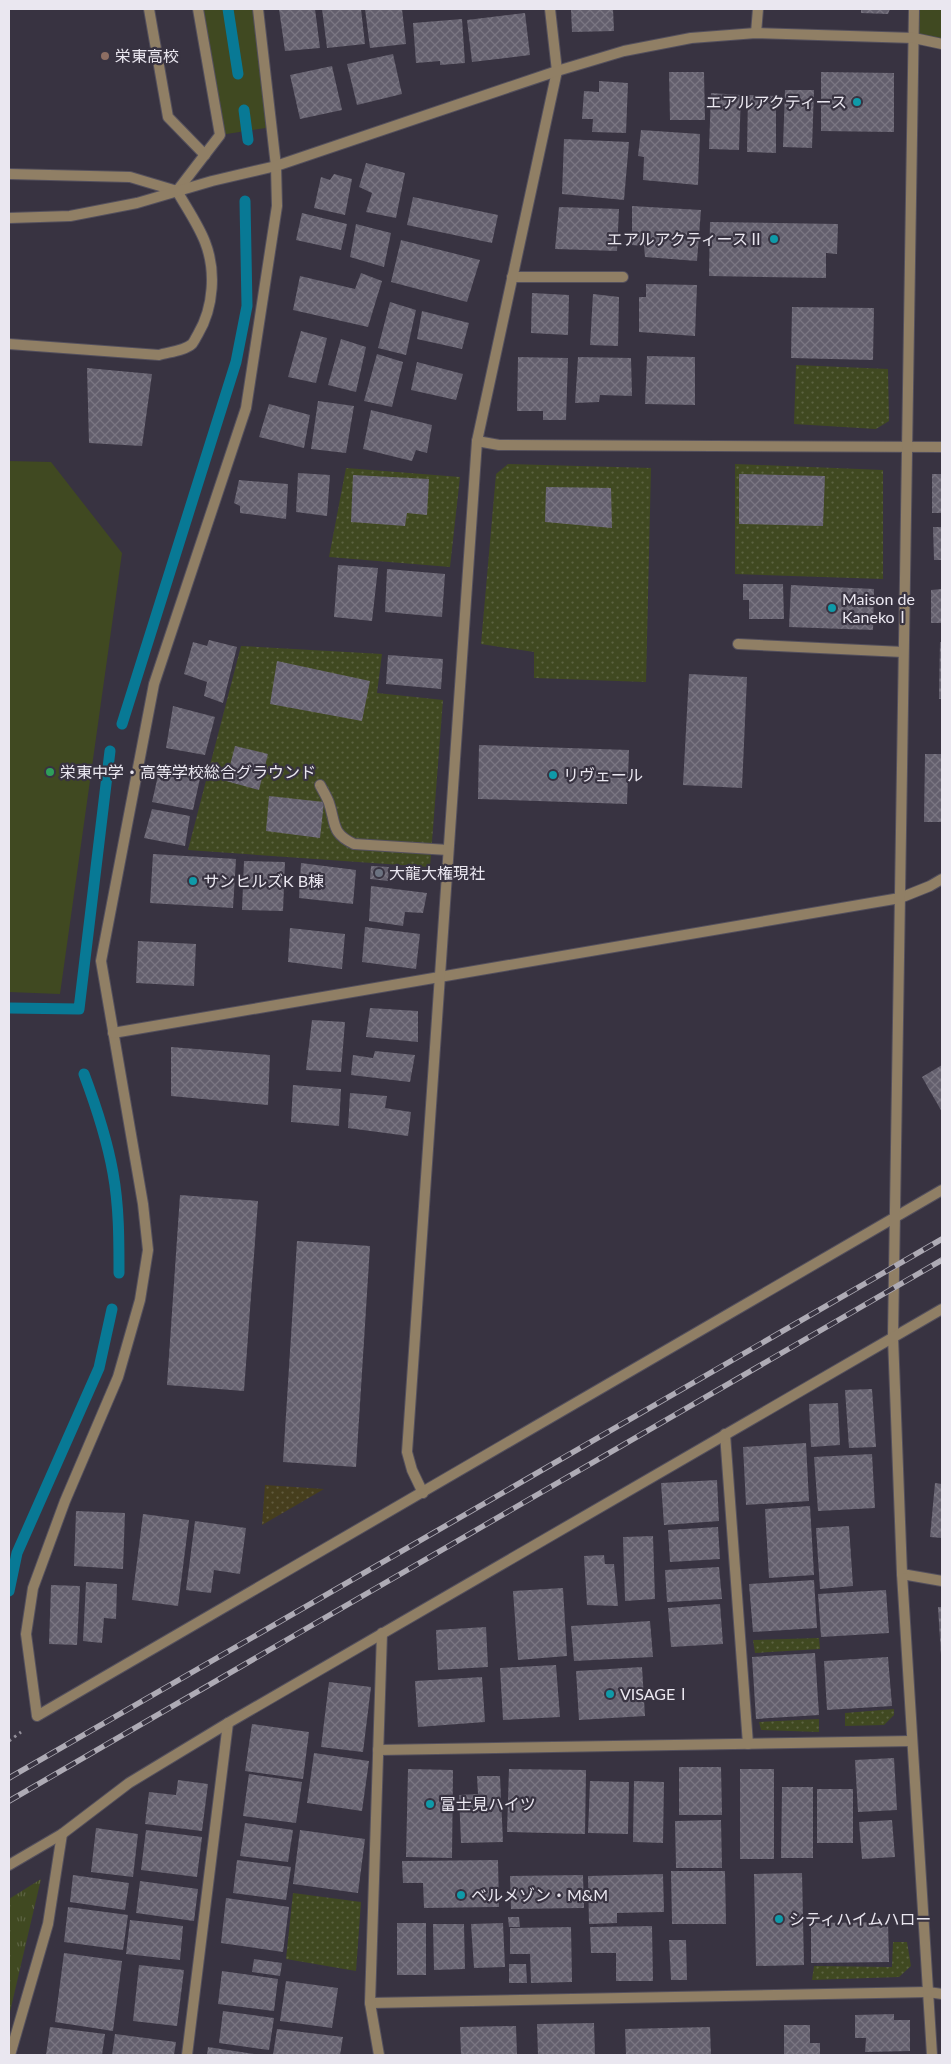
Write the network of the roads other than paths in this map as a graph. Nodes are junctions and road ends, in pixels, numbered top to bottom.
1 (149, 9) edge
2 (198, 9) edge
3 (258, 9) edge
4 (550, 9) edge
5 (758, 9) edge
6 (914, 9) edge
7 (756, 33) junction
8 (914, 38) junction
9 (942, 44) edge
10 (557, 71) junction
11 (205, 155) junction
12 (276, 166) junction
13 (9, 174) edge
14 (177, 191) junction
15 (12, 218) edge
16 (512, 276) junction
17 (623, 277) dead end
18 (9, 344) edge
19 (477, 441) junction
20 (907, 447) junction
21 (942, 448) edge
22 (738, 644) dead end
23 (903, 652) junction
24 (320, 785) dead end
25 (448, 850) junction
26 (942, 879) edge
27 (900, 898) junction
28 (440, 976) junction
29 (113, 1033) junction
30 (942, 1190) edge
31 (895, 1219) junction
32 (942, 1309) edge
33 (893, 1337) junction
34 (725, 1434) junction
35 (423, 1492) junction
36 (902, 1574) junction
37 (942, 1581) edge
38 (382, 1633) junction
39 (228, 1722) junction
40 (912, 1741) junction
41 (748, 1744) junction
42 (378, 1750) junction
43 (62, 1834) junction
44 (9, 1865) edge
45 (928, 1992) junction
46 (942, 1994) edge
47 (370, 2003) junction
48 (10, 2055) edge
49 (188, 2055) edge
50 (380, 2055) edge
51 (932, 2055) edge

1 - 11 street
2 - 11 street
3 - 12 street
4 - 10 street
5 - 7 street
6 - 8 street
7 - 8 street
7 - 10 street
8 - 9 street
8 - 20 street
10 - 12 street
10 - 16 street
11 - 14 street
12 - 14 street
12 - 29 street
13 - 14 street
14 - 15 street
14 - 18 street
16 - 17 street
16 - 19 street
19 - 20 street
19 - 25 street
20 - 21 street
20 - 23 street
22 - 23 street
23 - 27 street
24 - 25 street
25 - 28 street
26 - 27 street
27 - 28 street
27 - 31 street
28 - 29 street
28 - 35 street
29 - 35 street
30 - 31 street
31 - 33 street
31 - 35 street
32 - 33 street
33 - 34 street
33 - 36 street
34 - 38 street
34 - 41 street
36 - 37 street
36 - 40 street
38 - 39 street
38 - 42 street
39 - 43 street
39 - 49 street
40 - 41 street
40 - 45 street
41 - 42 street
42 - 47 street
43 - 44 street
43 - 48 street
45 - 46 street
45 - 47 street
45 - 51 street
47 - 50 street

